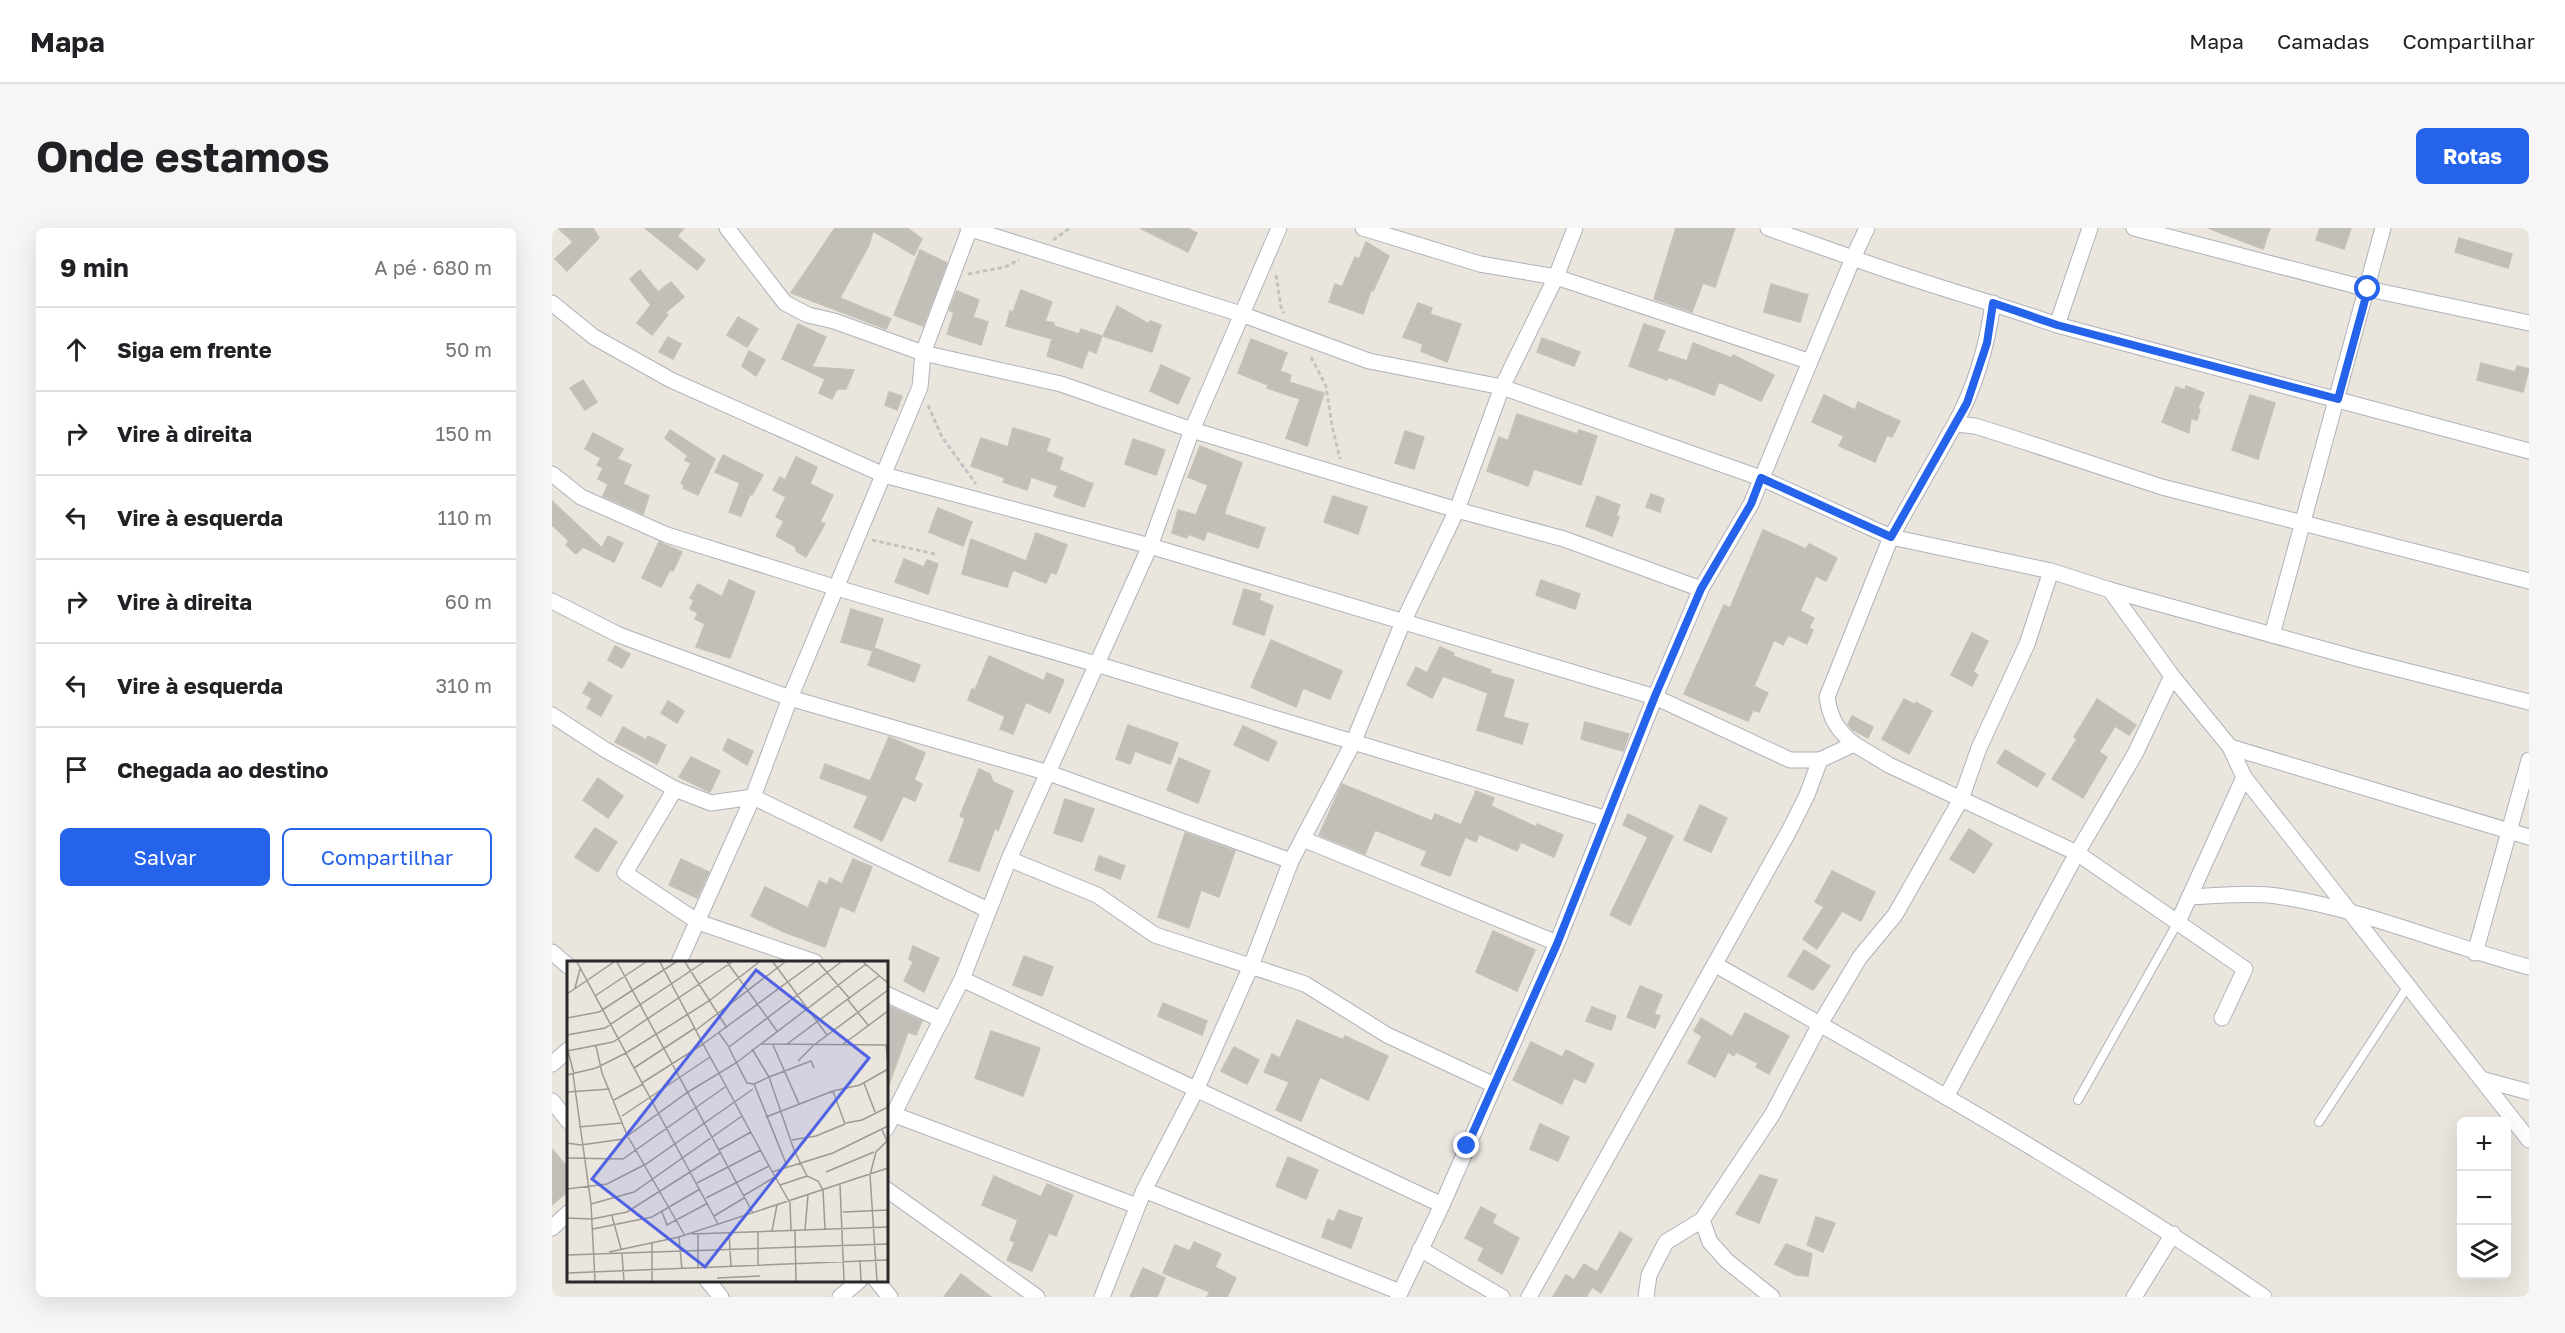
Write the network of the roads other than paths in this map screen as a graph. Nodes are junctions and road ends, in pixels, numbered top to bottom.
1 (727, 228) edge
2 (969, 228) edge
3 (1279, 228) edge
4 (1363, 228) edge
5 (1575, 228) edge
6 (1768, 228) edge
7 (1868, 228) edge
8 (2090, 228) edge
9 (2134, 228) edge
10 (2384, 228) edge
11 (1853, 258) junction
12 (1556, 277) junction
13 (2368, 289) junction
14 (552, 303) edge
15 (1993, 303) junction
16 (1241, 314) junction
17 (2529, 323) edge
18 (2057, 325) junction
19 (923, 352) junction
20 (1808, 361) junction
21 (1502, 387) junction
22 (2338, 399) junction
23 (1955, 424) junction
24 (1192, 430) junction
25 (2529, 452) edge
26 (552, 474) edge
27 (884, 475) junction
28 (1761, 478) junction
29 (1457, 510) junction
30 (2304, 522) junction
31 (1891, 537) junction
32 (1150, 546) junction
33 (2051, 571) junction
34 (2529, 581) edge
35 (837, 588) junction
36 (1701, 589) junction
37 (2110, 590) junction
38 (552, 602) edge
39 (1403, 622) junction
40 (2272, 635) junction
41 (1096, 664) junction
42 (2172, 676) junction
43 (1655, 696) junction
44 (790, 698) junction
45 (2529, 702) edge
46 (552, 715) edge
47 (1353, 743) junction
48 (1854, 744) junction
49 (2230, 747) junction
50 (1820, 760) junction
51 (2529, 760) edge
52 (1049, 773) junction
53 (2244, 777) junction
54 (675, 789) junction
55 (753, 797) junction
56 (1961, 799) junction
57 (1606, 819) junction
58 (2510, 831) junction
59 (2529, 837) edge
60 (1303, 838) junction
61 (2077, 854) junction
62 (1009, 859) junction
63 (1291, 861) junction
64 (2189, 897) junction
65 (988, 910) junction
66 (2354, 914) junction
67 (698, 922) junction
68 (2178, 922) junction
69 (1557, 944) junction
70 (552, 952) edge
71 (2475, 953) junction
72 (680, 961) edge
73 (809, 961) edge
74 (567, 965) edge
75 (1716, 965) junction
76 (1251, 966) junction
77 (2529, 967) edge
78 (962, 979) junction
79 (2409, 985) junction
80 (888, 995) edge
81 (2223, 1018) dead end
82 (942, 1020) junction
83 (1820, 1024) junction
84 (567, 1051) edge
85 (552, 1064) edge
86 (2481, 1079) junction
87 (1494, 1085) junction
88 (1196, 1089) junction
89 (2529, 1092) edge
90 (1946, 1097) junction
91 (2078, 1100) dead end
92 (552, 1101) edge
93 (895, 1115) junction
94 (567, 1120) edge
95 (2319, 1122) dead end
96 (888, 1126) edge
97 (2529, 1140) edge
98 (888, 1190) edge
99 (1144, 1190) junction
100 (1442, 1205) junction
101 (1137, 1206) junction
102 (567, 1214) edge
103 (1702, 1220) junction
104 (552, 1228) edge
105 (2173, 1234) junction
106 (1420, 1249) junction
107 (708, 1282) edge
108 (859, 1282) edge
109 (877, 1282) edge
110 (1399, 1295) edge
111 (721, 1297) edge
112 (840, 1297) edge
113 (890, 1297) edge
114 (1037, 1297) edge
115 (1102, 1297) edge
116 (1502, 1297) edge
117 (1529, 1297) edge
118 (1646, 1297) edge
119 (1772, 1297) edge
120 (2134, 1297) edge
121 (2264, 1297) edge

1 - 19 street
2 - 16 street
2 - 19 street
3 - 16 street
4 - 12 street
5 - 12 street
6 - 11 street
7 - 11 street
8 - 18 street
9 - 13 street
10 - 13 street
11 - 15 street
11 - 20 street
12 - 20 street
12 - 21 street
13 - 17 street
13 - 22 street
14 - 27 street
15 - 18 street
15 - 23 street
16 - 21 street
16 - 24 street
18 - 22 street
19 - 24 street
19 - 27 street
20 - 28 street
21 - 28 street
21 - 29 street
22 - 25 street
22 - 30 street
23 - 30 street
23 - 31 street
24 - 29 street
24 - 32 street
26 - 35 street
27 - 32 street
27 - 35 street
28 - 31 street
28 - 36 street
29 - 36 street
29 - 39 street
30 - 34 street
30 - 40 street
31 - 33 street
31 - 48 street
32 - 39 street
32 - 41 street
33 - 37 street
33 - 56 street
35 - 41 street
35 - 44 street
36 - 43 street
37 - 40 street
37 - 42 street
38 - 44 street
39 - 43 street
39 - 47 street
40 - 45 street
41 - 47 street
41 - 52 street
42 - 49 street
42 - 61 street
43 - 50 street
43 - 57 street
44 - 52 street
44 - 55 street
46 - 54 street
47 - 57 street
47 - 60 street
48 - 50 street
48 - 56 street
49 - 53 street
49 - 58 street
50 - 75 street
51 - 58 street
52 - 62 street
52 - 63 street
53 - 64 street
53 - 66 street
54 - 55 street
54 - 67 street
55 - 65 street
55 - 67 street
56 - 61 street
56 - 83 street
57 - 69 street
58 - 59 street
58 - 71 street
60 - 63 street
60 - 69 street
61 - 68 street
61 - 90 street
62 - 65 street
62 - 76 street
63 - 76 street
64 - 66 street
64 - 68 street
65 - 78 street
66 - 71 street
66 - 79 street
67 - 72 street
67 - 73 street
68 - 81 street
68 - 91 lane
69 - 87 street
70 - 74 street
71 - 77 street
75 - 83 street
75 - 117 street
76 - 87 street
76 - 88 street
78 - 82 street
78 - 88 street
79 - 86 street
79 - 95 lane
80 - 82 street
82 - 93 street
83 - 90 street
83 - 103 street
84 - 85 street
86 - 89 street
86 - 97 street
87 - 100 street
88 - 99 street
88 - 100 street
90 - 105 street
92 - 94 street
93 - 96 street
93 - 101 street
98 - 114 street
99 - 101 street
99 - 110 street
100 - 106 street
101 - 115 street
102 - 104 street
103 - 118 street
103 - 119 street
105 - 120 street
105 - 121 street
106 - 110 street
106 - 116 street
107 - 111 street
108 - 112 street
109 - 113 street

